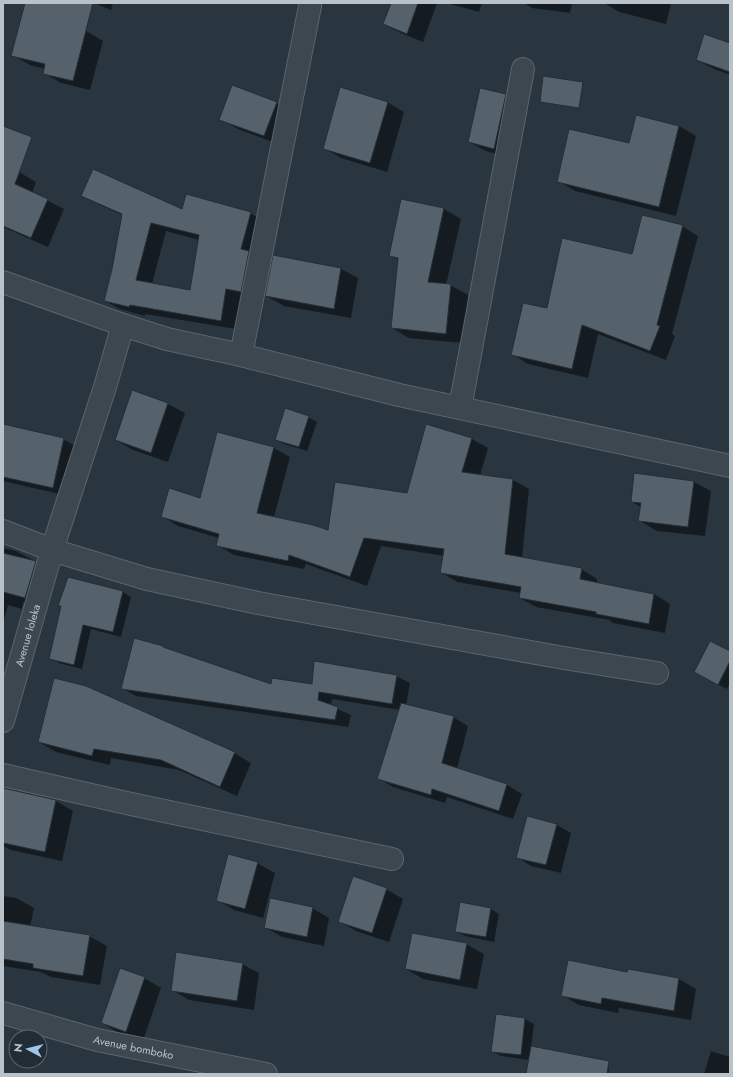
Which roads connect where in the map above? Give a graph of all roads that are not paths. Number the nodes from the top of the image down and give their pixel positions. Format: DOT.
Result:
graph roads {
  1 [pos="310,6"];
  2 [pos="523,70"];
  3 [pos="3,282"];
  4 [pos="123,324"];
  5 [pos="241,355"];
  6 [pos="460,408"];
  7 [pos="730,466"];
  8 [pos="3,531"];
  9 [pos="52,550"];
  10 [pos="657,673"];
  11 [pos="3,722"];
  12 [pos="3,776"];
  13 [pos="392,859"];
  14 [pos="3,1012"];
  15 [pos="266,1074"];
  1 -- 5 [label="street"];
  2 -- 6 [label="street"];
  3 -- 4 [label="street"];
  4 -- 5 [label="street"];
  4 -- 9 [label="street, Avenue loleka"];
  5 -- 6 [label="street"];
  6 -- 7 [label="street"];
  8 -- 9 [label="street"];
  9 -- 10 [label="street"];
  9 -- 11 [label="street, Avenue loleka"];
  12 -- 13 [label="street"];
  14 -- 15 [label="street, Avenue bomboko"];
}
